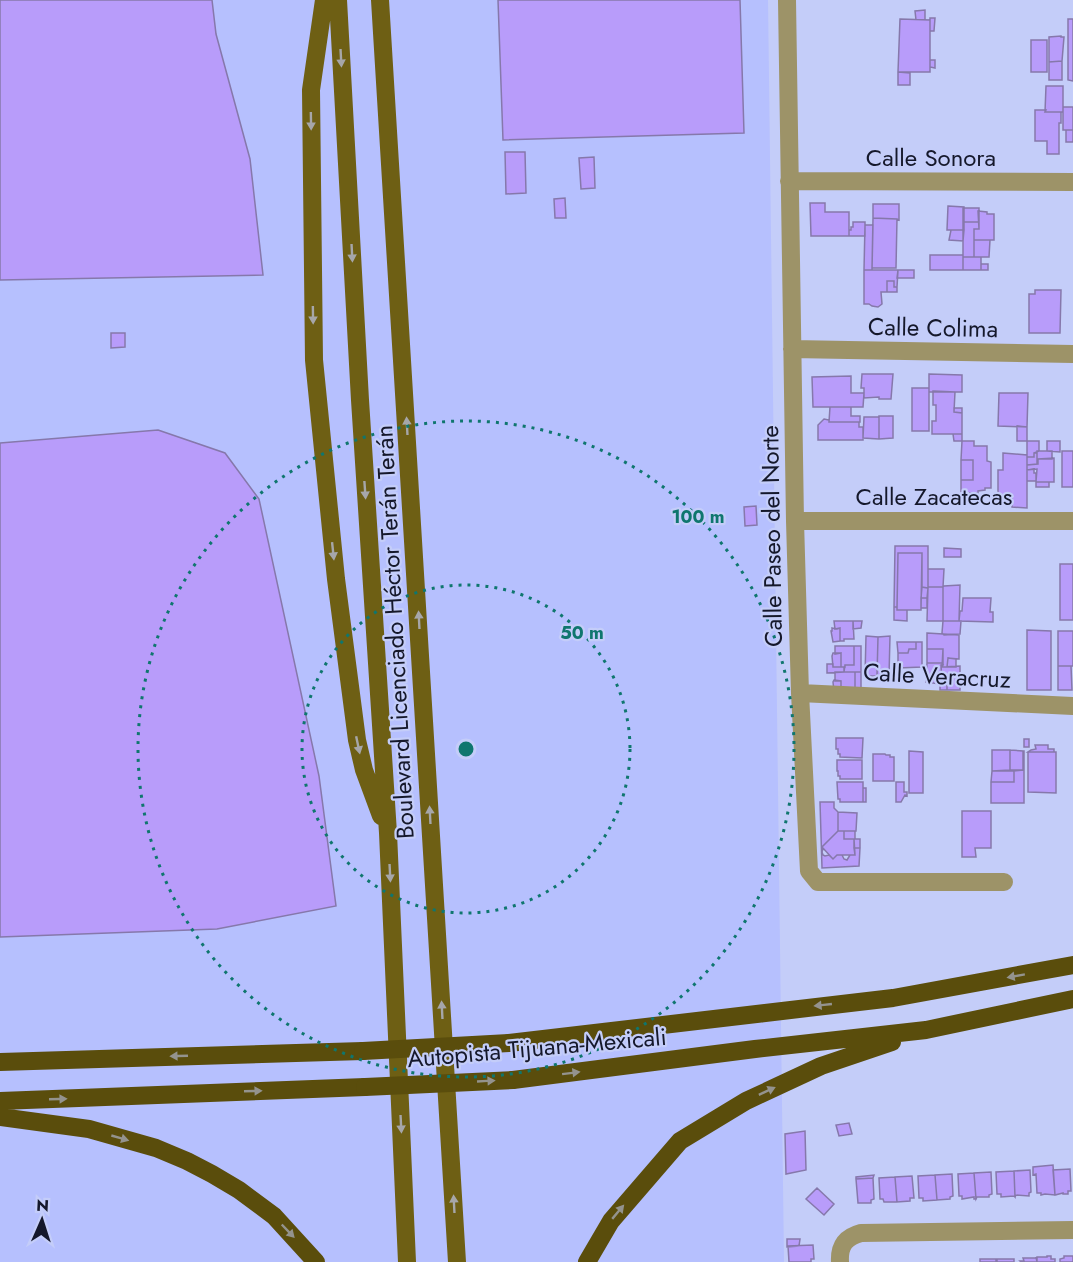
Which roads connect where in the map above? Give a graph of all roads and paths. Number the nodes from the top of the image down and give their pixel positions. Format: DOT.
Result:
graph roads {
  1 [pos="324,0"];
  2 [pos="338,0"];
  3 [pos="380,0"];
  4 [pos="787,0"];
  5 [pos="789,181"];
  6 [pos="1073,182"];
  7 [pos="792,349"];
  8 [pos="1073,354"];
  9 [pos="795,521"];
  10 [pos="1073,521"];
  11 [pos="800,693"];
  12 [pos="1073,706"];
  13 [pos="388,833"];
  14 [pos="1004,882"];
  15 [pos="1073,965"];
  16 [pos="1073,999"];
  17 [pos="926,1030"];
  18 [pos="0,1062"];
  19 [pos="0,1101"];
  20 [pos="0,1118"];
  21 [pos="1073,1230"];
  22 [pos="316,1262"];
  23 [pos="407,1262"];
  24 [pos="457,1262"];
  25 [pos="587,1262"];
  26 [pos="840,1262"];
  1 -- 13 [label="main road, one-way"];
  2 -- 13 [label="main road, Boulevard Licenciado Héctor Terán Terán, one-way"];
  24 -- 3 [label="main road, Boulevard Licenciado Héctor Terán Terán, one-way"];
  4 -- 5 [label="street, Calle Paseo del Norte"];
  5 -- 6 [label="street, Calle Sonora"];
  5 -- 7 [label="street, Calle Paseo del Norte"];
  7 -- 8 [label="street, Calle Colima"];
  7 -- 9 [label="street, Calle Paseo del Norte"];
  9 -- 10 [label="street, Calle Zacatecas"];
  9 -- 11 [label="street, Calle Paseo del Norte"];
  11 -- 12 [label="street, Calle Veracruz"];
  11 -- 14 [label="street, Calle Paseo del Norte"];
  13 -- 23 [label="main road, Boulevard Licenciado Héctor Terán Terán, one-way"];
  15 -- 18 [label="highway, Autopista Tijuana-Mexicali, one-way, bridge"];
  16 -- 17 [label="highway, Autopista Tijuana-Mexicali"];
  19 -- 17 [label="highway, Autopista Tijuana-Mexicali, one-way, bridge"];
  25 -- 17 [label="highway, one-way"];
  20 -- 22 [label="highway, one-way"];
  21 -- 26 [label="street"];
}
